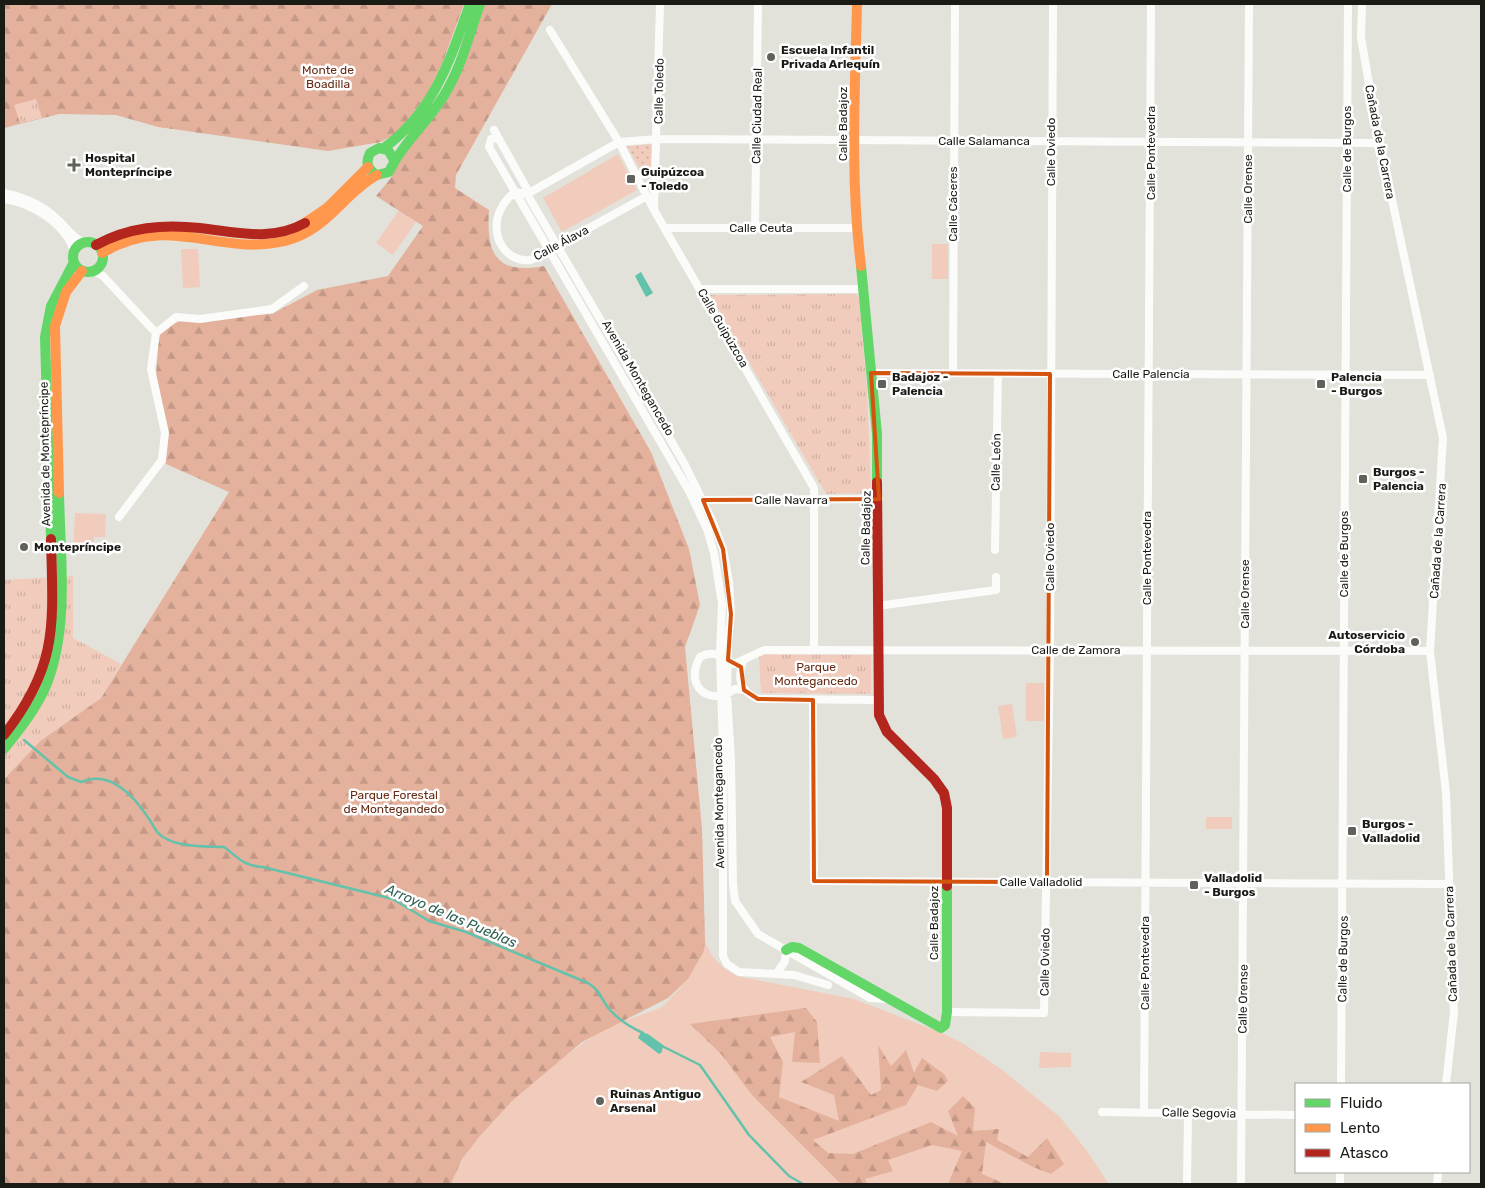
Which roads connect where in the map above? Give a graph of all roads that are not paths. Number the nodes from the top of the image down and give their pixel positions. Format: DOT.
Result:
graph roads {
  1 [pos="470,4"];
  2 [pos="480,4"];
  3 [pos="660,4"];
  4 [pos="758,4"];
  5 [pos="857,4"];
  6 [pos="955,4"];
  7 [pos="1053,4"];
  8 [pos="1151,4"];
  9 [pos="1249,4"];
  10 [pos="1348,4"];
  11 [pos="1362,4"];
  12 [pos="1362,13"];
  13 [pos="1348,24"];
  14 [pos="550,30"];
  15 [pos="494,130"];
  16 [pos="498,138"];
  17 [pos="658,139"];
  18 [pos="756,140"];
  19 [pos="854,141"];
  20 [pos="619,142"];
  21 [pos="953,142"];
  22 [pos="1051,142"];
  23 [pos="1152,142"];
  24 [pos="1248,142"];
  25 [pos="1347,143"];
  26 [pos="1379,143"];
  27 [pos="384,148"];
  28 [pos="394,160"];
  29 [pos="368,167"];
  30 [pos="377,174"];
  31 [pos="656,178"];
  32 [pos="639,182"];
  33 [pos="515,192"];
  34 [pos="4,193"];
  35 [pos="528,194"];
  36 [pos="647,196"];
  37 [pos="4,200"];
  38 [pos="654,210"];
  39 [pos="665,228"];
  40 [pos="755,228"];
  41 [pos="856,228"];
  42 [pos="84,242"];
  43 [pos="558,246"];
  44 [pos="99,249"];
  45 [pos="550,251"];
  46 [pos="74,257"];
  47 [pos="95,271"];
  48 [pos="304,286"];
  49 [pos="700,289"];
  50 [pos="864,289"];
  51 [pos="156,334"];
  52 [pos="871,374"];
  53 [pos="953,374"];
  54 [pos="998,374"];
  55 [pos="1050,374"];
  56 [pos="1148,374"];
  57 [pos="1247,375"];
  58 [pos="1430,375"];
  59 [pos="1345,376"];
  60 [pos="878,499"];
  61 [pos="702,500"];
  62 [pos="814,500"];
  63 [pos="120,517"];
  64 [pos="995,550"];
  65 [pos="996,577"];
  66 [pos="877,606"];
  67 [pos="814,650"];
  68 [pos="878,650"];
  69 [pos="1050,650"];
  70 [pos="1146,650"];
  71 [pos="1245,650"];
  72 [pos="1344,651"];
  73 [pos="1430,652"];
  74 [pos="720,654"];
  75 [pos="728,660"];
  76 [pos="743,661"];
  77 [pos="744,690"];
  78 [pos="724,695"];
  79 [pos="813,700"];
  80 [pos="877,700"];
  81 [pos="4,735"];
  82 [pos="4,749"];
  83 [pos="947,881"];
  84 [pos="1145,881"];
  85 [pos="1047,882"];
  86 [pos="1244,882"];
  87 [pos="1344,883"];
  88 [pos="1449,884"];
  89 [pos="722,908"];
  90 [pos="740,910"];
  91 [pos="786,950"];
  92 [pos="777,972"];
  93 [pos="828,985"];
  94 [pos="946,1012"];
  95 [pos="943,1027"];
  96 [pos="1341,1083"];
  97 [pos="1446,1083"];
  98 [pos="1102,1112"];
  99 [pos="1144,1113"];
  100 [pos="1188,1113"];
  101 [pos="1242,1114"];
  102 [pos="1295,1114"];
  103 [pos="1187,1184"];
  104 [pos="1241,1184"];
  1 -- 27 [label="street"];
  2 -- 28 [label="street"];
  3 -- 17 [label="street, Calle Toledo"];
  4 -- 18 [label="street, Calle Ciudad Real"];
  5 -- 19 [label="street, Calle Badajoz"];
  6 -- 21 [label="street, Calle Cáceres"];
  7 -- 22 [label="street, Calle Oviedo"];
  8 -- 23 [label="street, Calle Pontevedra"];
  9 -- 24 [label="street, Calle Orense"];
  10 -- 13 [label="street, Calle de Burgos"];
  11 -- 12 [label="street, Cañada de la Carrera"];
  12 -- 13 [label="street"];
  12 -- 26 [label="street, Cañada de la Carrera"];
  13 -- 25 [label="street, Calle de Burgos"];
  14 -- 20 [label="street, Calle Guipúzcoa"];
  15 -- 16 [label="street, Avenida Montegancedo"];
  16 -- 33 [label="street, Avenida Montegancedo"];
  16 -- 35 [label="street, Avenida Montegancedo"];
  17 -- 18 [label="street, Calle Salamanca"];
  17 -- 20 [label="street, Calle Salamanca"];
  17 -- 31 [label="street, Calle Toledo"];
  18 -- 19 [label="street, Calle Salamanca"];
  18 -- 40 [label="street, Calle Ciudad Real"];
  19 -- 21 [label="street, Calle Salamanca"];
  19 -- 41 [label="street, Calle Badajoz"];
  20 -- 32 [label="street, Calle Guipúzcoa"];
  20 -- 35 [label="street"];
  21 -- 22 [label="street, Calle Salamanca"];
  21 -- 53 [label="street, Calle Cáceres"];
  22 -- 23 [label="street, Calle Salamanca"];
  22 -- 55 [label="street, Calle Oviedo"];
  23 -- 24 [label="street, Calle Salamanca"];
  23 -- 56 [label="street, Calle Pontevedra"];
  24 -- 25 [label="street, Calle Salamanca"];
  24 -- 57 [label="street, Calle Orense"];
  25 -- 26 [label="street, Calle Salamanca"];
  25 -- 59 [label="street, Calle de Burgos"];
  26 -- 58 [label="street, Cañada de la Carrera"];
  27 -- 28 [label="street"];
  27 -- 29 [label="street"];
  28 -- 30 [label="street"];
  29 -- 30 [label="street"];
  29 -- 44 [label="street"];
  30 -- 44 [label="street"];
  31 -- 32 [label="street"];
  31 -- 38 [label="street, Calle Toledo"];
  32 -- 36 [label="street, Calle Guipúzcoa"];
  33 -- 35 [label="street"];
  33 -- 45 [label="street, Avenida Montegancedo"];
  33 -- 45 [label="street, Calle Álava"];
  34 -- 42 [label="street"];
  35 -- 43 [label="street, Avenida Montegancedo"];
  36 -- 38 [label="street, Calle Guipúzcoa"];
  36 -- 43 [label="street, Calle Álava"];
  37 -- 46 [label="street"];
  38 -- 39 [label="street, Calle Guipúzcoa"];
  39 -- 40 [label="street, Calle Ceuta"];
  39 -- 49 [label="street, Calle Guipúzcoa"];
  40 -- 41 [label="street, Calle Ceuta"];
  41 -- 50 [label="street, Calle Badajoz"];
  42 -- 44 [label="street"];
  42 -- 46 [label="street, Avenida de Montepríncipe"];
  43 -- 45 [label="street, Calle Álava"];
  43 -- 61 [label="street, Avenida Montegancedo"];
  44 -- 47 [label="street, Avenida de Montepríncipe"];
  45 -- 74 [label="street, Avenida Montegancedo"];
  46 -- 47 [label="street"];
  46 -- 81 [label="street, Avenida de Montepríncipe"];
  47 -- 51 [label="street"];
  47 -- 82 [label="street, Avenida de Montepríncipe"];
  48 -- 51 [label="street"];
  49 -- 50 [label="street"];
  49 -- 62 [label="street, Calle Guipúzcoa"];
  50 -- 52 [label="street, Calle Badajoz"];
  51 -- 63 [label="street"];
  52 -- 53 [label="street, Calle Palencia"];
  52 -- 60 [label="street, Calle Badajoz"];
  53 -- 54 [label="street, Calle Palencia"];
  54 -- 55 [label="street, Calle Palencia"];
  54 -- 64 [label="street, Calle León"];
  55 -- 56 [label="street, Calle Palencia"];
  55 -- 69 [label="street, Calle Oviedo"];
  56 -- 57 [label="street, Calle Palencia"];
  56 -- 70 [label="street, Calle Pontevedra"];
  57 -- 59 [label="street, Calle Palencia"];
  57 -- 71 [label="street, Calle Orense"];
  58 -- 59 [label="street, Calle Palencia"];
  58 -- 73 [label="street, Cañada de la Carrera"];
  59 -- 72 [label="street, Calle de Burgos"];
  60 -- 62 [label="street, Calle Navarra"];
  60 -- 66 [label="street, Calle Badajoz"];
  61 -- 62 [label="street, Calle Navarra"];
  61 -- 75 [label="street, Avenida Montegancedo"];
  62 -- 67 [label="street, Calle Guipúzcoa"];
  65 -- 66 [label="street"];
  66 -- 68 [label="street, Calle Badajoz"];
  67 -- 68 [label="street, Calle de Zamora"];
  67 -- 76 [label="street, Calle de Zamora"];
  68 -- 69 [label="street, Calle de Zamora"];
  68 -- 80 [label="street, Calle Badajoz"];
  69 -- 70 [label="street, Calle de Zamora"];
  69 -- 85 [label="street, Calle Oviedo"];
  70 -- 71 [label="street, Calle de Zamora"];
  70 -- 84 [label="street, Calle Pontevedra"];
  71 -- 72 [label="street, Calle de Zamora"];
  71 -- 86 [label="street, Calle Orense"];
  72 -- 73 [label="street, Calle de Zamora"];
  72 -- 87 [label="street, Calle de Burgos"];
  73 -- 88 [label="street, Cañada de la Carrera"];
  74 -- 75 [label="street"];
  74 -- 78 [label="street, Avenida Montegancedo"];
  74 -- 78 [label="street"];
  75 -- 76 [label="street"];
  75 -- 78 [label="street, Avenida Montegancedo"];
  76 -- 77 [label="street"];
  77 -- 78 [label="street"];
  77 -- 79 [label="street"];
  78 -- 89 [label="street, Avenida Montegancedo"];
  78 -- 90 [label="street, Avenida Montegancedo"];
  79 -- 80 [label="street"];
  79 -- 83 [label="street, Calle Valladolid"];
  80 -- 83 [label="street, Calle Badajoz"];
  83 -- 85 [label="street, Calle Valladolid"];
  83 -- 94 [label="street, Calle Badajoz"];
  84 -- 85 [label="street, Calle Valladolid"];
  84 -- 86 [label="street, Calle Valladolid"];
  84 -- 99 [label="street, Calle Pontevedra"];
  85 -- 94 [label="street, Calle Oviedo"];
  86 -- 87 [label="street, Calle Valladolid"];
  86 -- 101 [label="street, Calle Orense"];
  87 -- 88 [label="street, Calle Valladolid"];
  87 -- 96 [label="street, Calle de Burgos"];
  88 -- 97 [label="street, Cañada de la Carrera"];
  89 -- 90 [label="street"];
  89 -- 92 [label="street, Avenida Montegancedo"];
  90 -- 91 [label="street, Avenida Montegancedo"];
  91 -- 92 [label="street"];
  91 -- 95 [label="street, Avenida Montegancedo"];
  92 -- 93 [label="street, Avenida Montegancedo"];
  94 -- 95 [label="street, Calle Badajoz"];
  98 -- 99 [label="street, Calle Segovia"];
  99 -- 100 [label="street, Calle Segovia"];
  100 -- 101 [label="street, Calle Segovia"];
  100 -- 103 [label="street"];
  101 -- 102 [label="street, Calle Segovia"];
  101 -- 104 [label="street, Calle Orense"];
}
